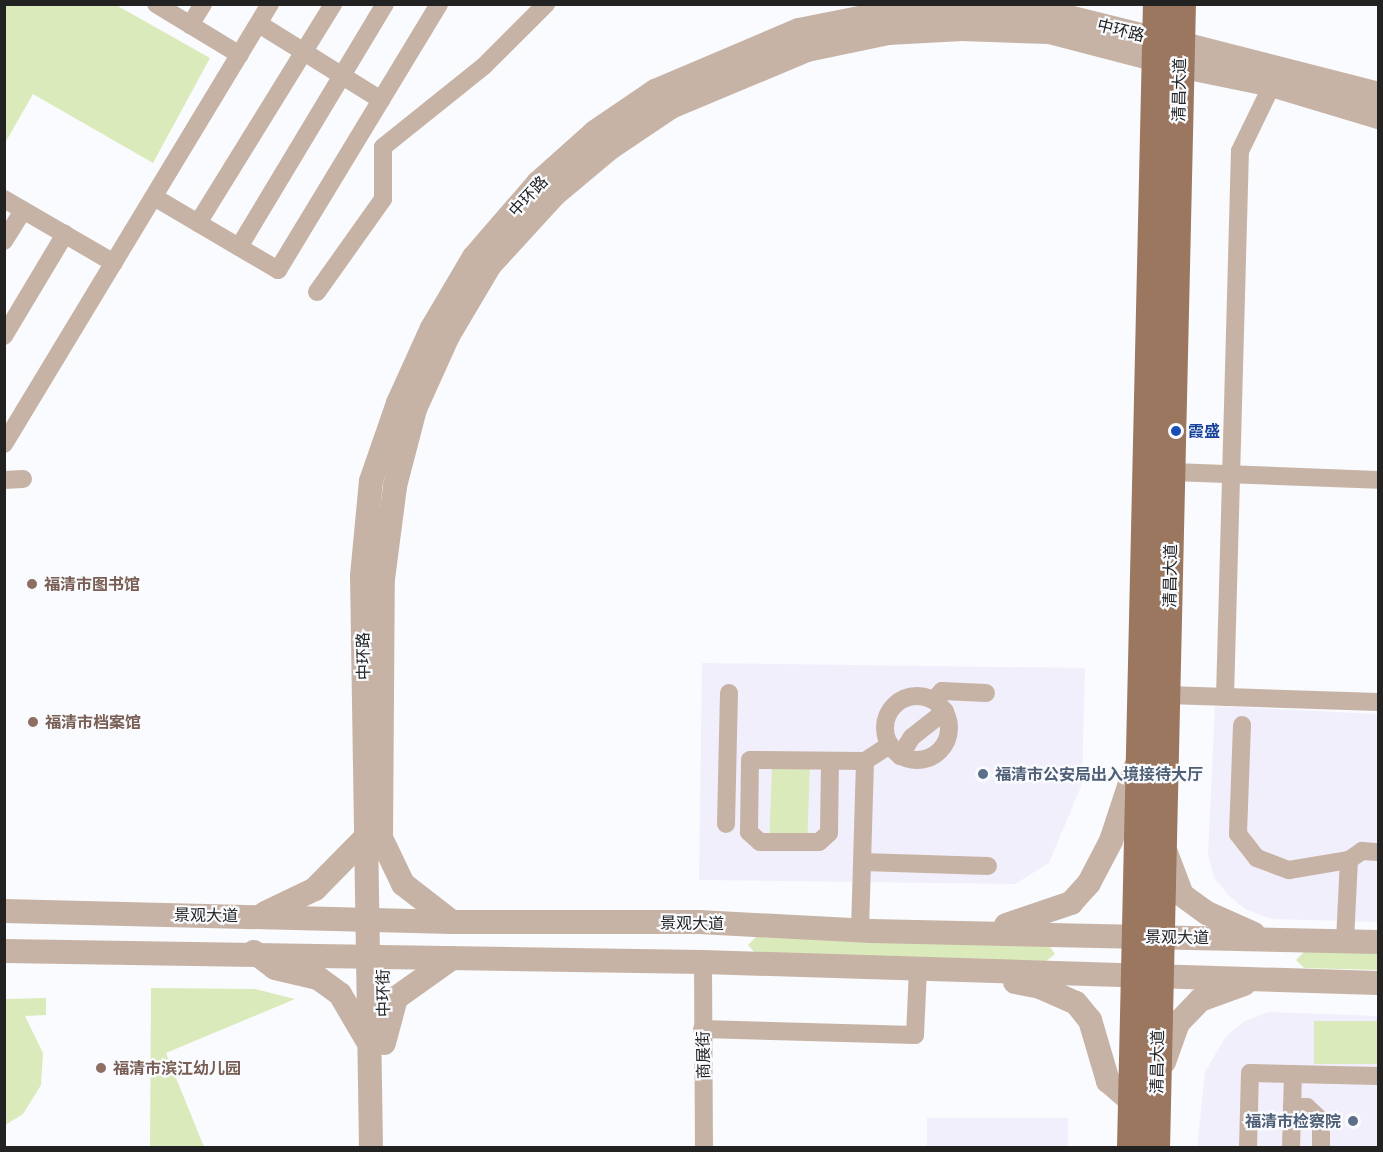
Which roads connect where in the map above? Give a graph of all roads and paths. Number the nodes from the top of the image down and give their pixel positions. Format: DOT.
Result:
graph roads {
  1 [pos="156,4"];
  2 [pos="203,4"];
  3 [pos="270,4"];
  4 [pos="333,4"];
  5 [pos="385,4"];
  6 [pos="440,4"];
  7 [pos="546,4"];
  8 [pos="1158,4"];
  9 [pos="1180,4"];
  10 [pos="259,24"];
  11 [pos="190,25"];
  12 [pos="303,52"];
  13 [pos="1168,52"];
  14 [pos="240,55"];
  15 [pos="342,76"];
  16 [pos="1272,86"];
  17 [pos="1378,94"];
  18 [pos="381,100"];
  19 [pos="1378,117"];
  20 [pos="154,197"];
  21 [pos="4,200"];
  22 [pos="23,210"];
  23 [pos="198,223"];
  24 [pos="65,234"];
  25 [pos="4,241"];
  26 [pos="238,247"];
  27 [pos="114,263"];
  28 [pos="317,291"];
  29 [pos="4,336"];
  30 [pos="4,444"];
  31 [pos="1173,472"];
  32 [pos="1231,474"];
  33 [pos="23,479"];
  34 [pos="4,480"];
  35 [pos="1378,480"];
  36 [pos="729,693"];
  37 [pos="986,693"];
  38 [pos="1168,695"];
  39 [pos="1226,697"];
  40 [pos="1378,702"];
  41 [pos="940,706"];
  42 [pos="1242,725"];
  43 [pos="1141,749"];
  44 [pos="895,751"];
  45 [pos="727,759"];
  46 [pos="750,760"];
  47 [pos="830,761"];
  48 [pos="865,761"];
  49 [pos="1162,814"];
  50 [pos="726,824"];
  51 [pos="373,838"];
  52 [pos="1378,852"];
  53 [pos="1349,860"];
  54 [pos="863,862"];
  55 [pos="988,866"];
  56 [pos="4,911"];
  57 [pos="257,916"];
  58 [pos="284,916"];
  59 [pos="374,919"];
  60 [pos="452,922"];
  61 [pos="512,922"];
  62 [pos="860,930"];
  63 [pos="970,933"];
  64 [pos="1149,936"];
  65 [pos="1267,939"];
  66 [pos="1345,941"];
  67 [pos="1378,942"];
  68 [pos="4,951"];
  69 [pos="254,952"];
  70 [pos="285,953"];
  71 [pos="375,956"];
  72 [pos="452,958"];
  73 [pos="511,959"];
  74 [pos="703,962"];
  75 [pos="918,969"];
  76 [pos="971,971"];
  77 [pos="1148,976"];
  78 [pos="1265,979"];
  79 [pos="1378,983"];
  80 [pos="702,1029"];
  81 [pos="376,1044"];
  82 [pos="1293,1074"];
  83 [pos="1378,1076"];
  84 [pos="1145,1104"];
  85 [pos="1292,1107"];
  86 [pos="371,1148"];
  87 [pos="386,1148"];
  88 [pos="704,1148"];
  89 [pos="1132,1148"];
  90 [pos="1155,1148"];
  91 [pos="1248,1148"];
  92 [pos="1291,1148"];
  93 [pos="1321,1148"];
  1 -- 11 [label="street"];
  2 -- 11 [label="street"];
  3 -- 10 [label="street"];
  4 -- 12 [label="street"];
  5 -- 15 [label="street"];
  6 -- 18 [label="street"];
  7 -- 28 [label="street"];
  8 -- 13 [label="main road, 清昌大道"];
  9 -- 13 [label="main road, 清昌大道"];
  10 -- 12 [label="street"];
  10 -- 14 [label="street"];
  11 -- 14 [label="street"];
  12 -- 15 [label="street"];
  12 -- 23 [label="street"];
  13 -- 16 [label="street, 中环路"];
  13 -- 17 [label="street, 中环路"];
  13 -- 31 [label="main road, 清昌大道"];
  13 -- 43 [label="main road, 清昌大道"];
  13 -- 51 [label="street, 中环路"];
  14 -- 20 [label="street"];
  15 -- 18 [label="street"];
  15 -- 26 [label="street"];
  16 -- 19 [label="street, 中环路"];
  16 -- 32 [label="street"];
  18 -- 26 [label="street"];
  20 -- 23 [label="street"];
  20 -- 27 [label="street"];
  21 -- 22 [label="street"];
  22 -- 24 [label="street"];
  22 -- 25 [label="street"];
  23 -- 26 [label="street"];
  24 -- 27 [label="street"];
  24 -- 29 [label="street"];
  27 -- 30 [label="street"];
  31 -- 32 [label="street"];
  31 -- 38 [label="main road, 清昌大道"];
  32 -- 35 [label="street"];
  32 -- 39 [label="street"];
  33 -- 34 [label="street"];
  36 -- 45 [label="street"];
  37 -- 41 [label="street"];
  38 -- 39 [label="street"];
  38 -- 49 [label="main road, 清昌大道"];
  39 -- 40 [label="street"];
  41 -- 44 [label="street"];
  41 -- 44 [label="street"];
  41 -- 44 [label="street"];
  42 -- 53 [label="street"];
  43 -- 63 [label="street"];
  43 -- 64 [label="main road, 清昌大道"];
  44 -- 48 [label="street"];
  45 -- 46 [label="street"];
  45 -- 50 [label="street"];
  46 -- 47 [label="street"];
  46 -- 47 [label="street"];
  47 -- 48 [label="street"];
  48 -- 54 [label="street"];
  49 -- 64 [label="main road, 清昌大道"];
  49 -- 65 [label="street"];
  51 -- 57 [label="street"];
  51 -- 59 [label="street, 中环街"];
  51 -- 60 [label="street"];
  52 -- 53 [label="street"];
  53 -- 66 [label="street"];
  54 -- 55 [label="street"];
  54 -- 62 [label="street"];
  56 -- 57 [label="street, 景观大道"];
  57 -- 58 [label="street, 景观大道"];
  58 -- 59 [label="street, 景观大道"];
  58 -- 70 [label="street"];
  59 -- 60 [label="street, 景观大道"];
  59 -- 71 [label="street, 中环街"];
  60 -- 61 [label="street, 景观大道"];
  61 -- 62 [label="street, 景观大道"];
  61 -- 73 [label="street"];
  62 -- 63 [label="street, 景观大道"];
  63 -- 64 [label="street, 景观大道"];
  64 -- 65 [label="street, 景观大道"];
  64 -- 77 [label="main road, 清昌大道"];
  65 -- 66 [label="street, 景观大道"];
  66 -- 67 [label="street, 景观大道"];
  68 -- 69 [label="street"];
  69 -- 70 [label="street"];
  69 -- 81 [label="street"];
  70 -- 71 [label="street"];
  71 -- 72 [label="street"];
  71 -- 81 [label="street, 中环街"];
  72 -- 73 [label="street"];
  72 -- 81 [label="street"];
  73 -- 74 [label="street"];
  74 -- 75 [label="street"];
  74 -- 80 [label="street, 商展街"];
  75 -- 76 [label="street"];
  75 -- 80 [label="street"];
  76 -- 77 [label="street"];
  76 -- 84 [label="street"];
  77 -- 78 [label="street"];
  77 -- 84 [label="main road, 清昌大道"];
  78 -- 79 [label="street"];
  78 -- 84 [label="street"];
  80 -- 88 [label="street, 商展街"];
  81 -- 86 [label="street, 中环街"];
  81 -- 87 [label="street, 中环街"];
  82 -- 83 [label="street"];
  82 -- 85 [label="street"];
  82 -- 91 [label="street"];
  84 -- 89 [label="main road, 清昌大道"];
  84 -- 90 [label="main road, 清昌大道"];
  85 -- 92 [label="street"];
  85 -- 93 [label="street"];
}
